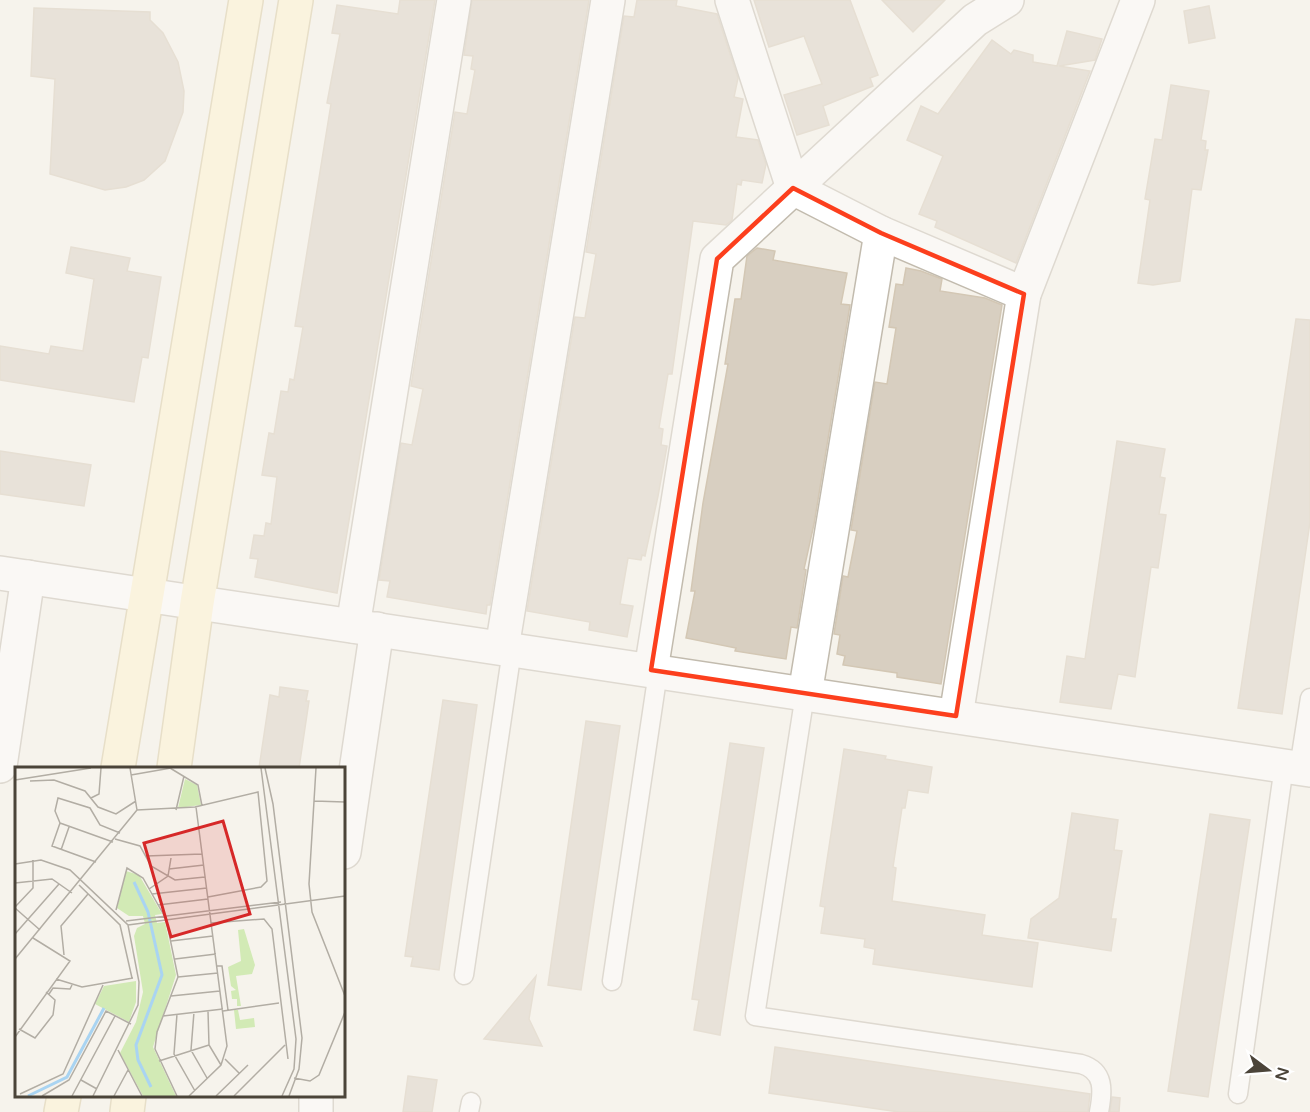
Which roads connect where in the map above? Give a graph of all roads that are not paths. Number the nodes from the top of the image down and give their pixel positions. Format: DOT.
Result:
graph roads {
  1 [pos="246,0"];
  2 [pos="296,0"];
  3 [pos="453,0"];
  4 [pos="608,0"];
  5 [pos="732,0"];
  6 [pos="1007,0"];
  7 [pos="1138,0"];
  8 [pos="793,188"];
  9 [pos="881,233"];
  10 [pos="1024,294"];
  11 [pos="14,575"];
  12 [pos="146,596"];
  13 [pos="197,603"];
  14 [pos="365,628"];
  15 [pos="507,649"];
  16 [pos="654,671"];
  17 [pos="805,694"];
  18 [pos="1310,698"];
  19 [pos="956,716"];
  20 [pos="0,766"];
  21 [pos="118,767"];
  22 [pos="174,767"];
  23 [pos="1298,768"];
  24 [pos="345,841"];
  25 [pos="464,975"];
  26 [pos="612,981"];
  27 [pos="1238,1094"];
  28 [pos="64,1097"];
  29 [pos="129,1097"];
  30 [pos="62,1112"];
  31 [pos="127,1112"];
  32 [pos="1099,1112"];
  1 -- 12 [label="street"];
  2 -- 13 [label="street"];
  3 -- 14 [label="street"];
  4 -- 15 [label="street"];
  5 -- 8 [label="street"];
  6 -- 8 [label="street"];
  7 -- 10 [label="street"];
  8 -- 9 [label="street"];
  8 -- 16 [label="street"];
  9 -- 10 [label="street"];
  9 -- 17 [label="street"];
  10 -- 19 [label="street"];
  11 -- 12 [label="street"];
  11 -- 20 [label="street"];
  12 -- 13 [label="street"];
  12 -- 21 [label="street"];
  13 -- 14 [label="street"];
  13 -- 22 [label="street"];
  14 -- 15 [label="street"];
  14 -- 24 [label="street"];
  15 -- 16 [label="street"];
  15 -- 25 [label="lane"];
  16 -- 17 [label="street"];
  16 -- 26 [label="lane"];
  17 -- 19 [label="street"];
  17 -- 32 [label="lane"];
  18 -- 23 [label="lane"];
  19 -- 23 [label="street"];
  23 -- 27 [label="lane"];
  28 -- 30 [label="street"];
  29 -- 31 [label="street"];
}
